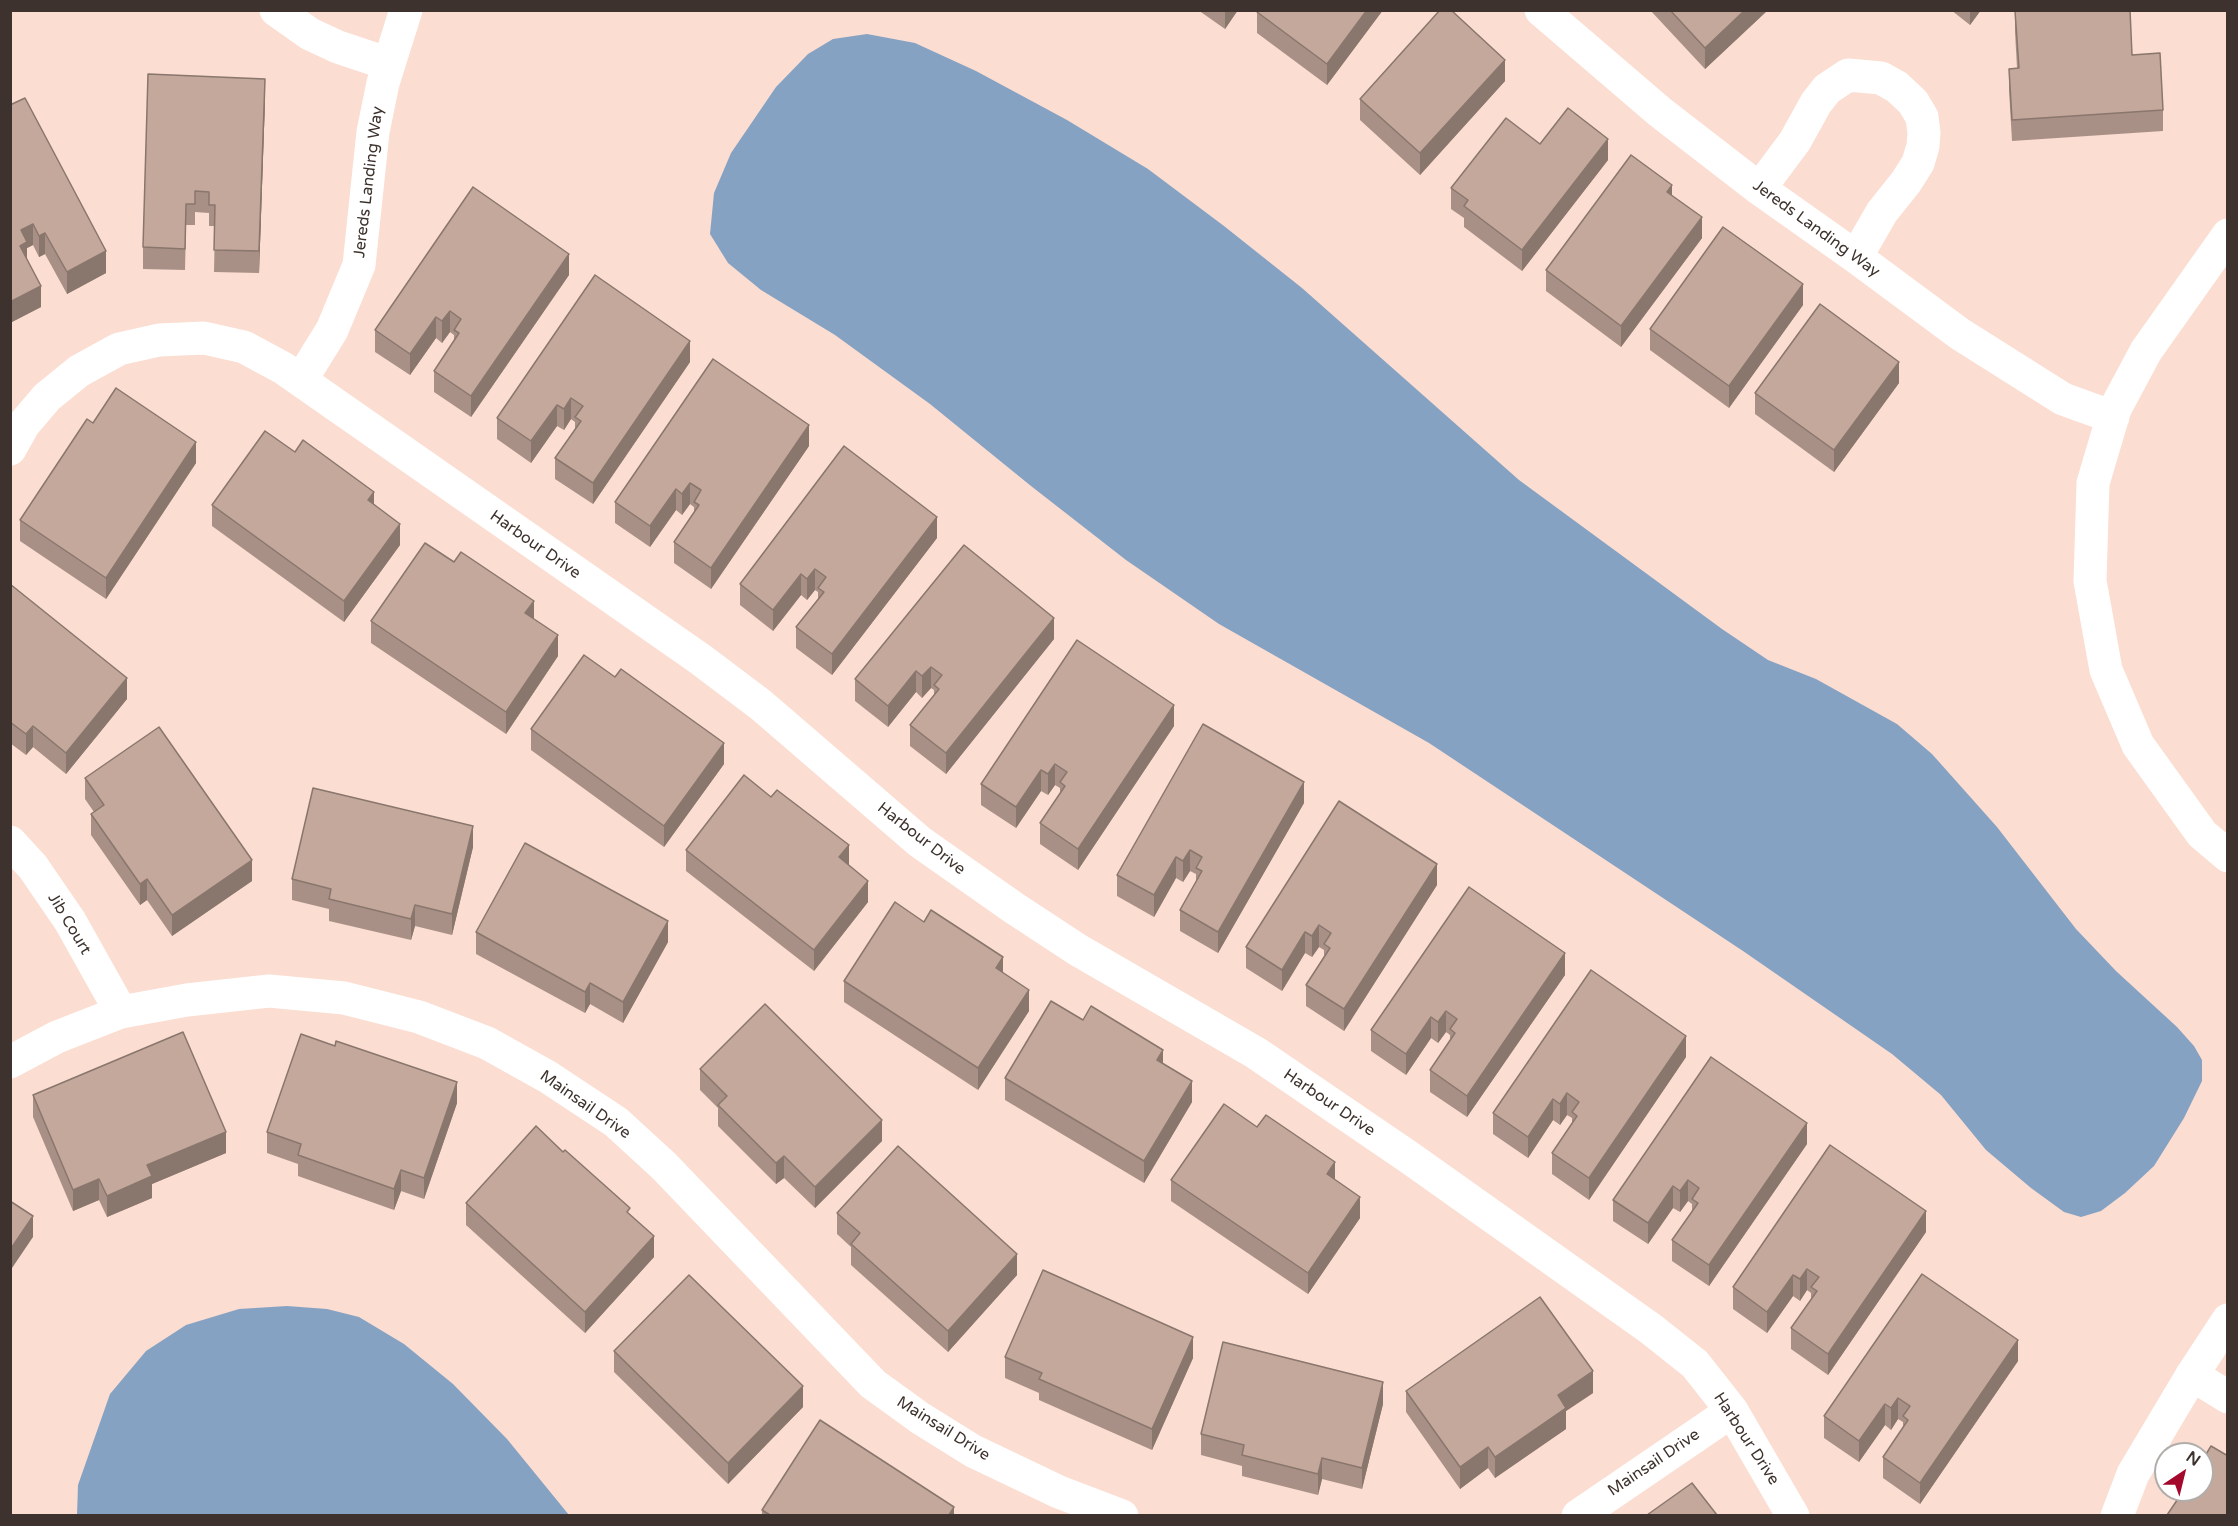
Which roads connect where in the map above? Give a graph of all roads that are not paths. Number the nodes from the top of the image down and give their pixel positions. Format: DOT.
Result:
graph roads {
  1 [pos="276,10"];
  2 [pos="406,10"];
  3 [pos="1540,10"];
  4 [pos="388,64"];
  5 [pos="1760,188"];
  6 [pos="2228,235"];
  7 [pos="1856,257"];
  8 [pos="302,380"];
  9 [pos="2113,417"];
  10 [pos="10,449"];
  11 [pos="10,842"];
  12 [pos="2228,856"];
  13 [pos="121,1012"];
  14 [pos="10,1062"];
  15 [pos="2228,1320"];
  16 [pos="2192,1375"];
  17 [pos="2228,1397"];
  18 [pos="1732,1411"];
  19 [pos="1122,1515"];
  20 [pos="1578,1515"];
  21 [pos="1793,1515"];
  22 [pos="2117,1515"];
  1 -- 4 [label="street"];
  2 -- 4 [label="street, Jereds Landing Way"];
  3 -- 5 [label="street, Jereds Landing Way"];
  4 -- 8 [label="street, Jereds Landing Way"];
  5 -- 7 [label="street, Jereds Landing Way"];
  5 -- 7 [label="street"];
  6 -- 9 [label="street"];
  7 -- 9 [label="street, Jereds Landing Way"];
  8 -- 10 [label="street, Harbour Drive"];
  8 -- 18 [label="street, Harbour Drive"];
  9 -- 12 [label="street"];
  11 -- 13 [label="street, Jib Court"];
  13 -- 14 [label="street, Mainsail Drive"];
  13 -- 19 [label="street, Mainsail Drive"];
  15 -- 16 [label="street"];
  16 -- 17 [label="street"];
  16 -- 22 [label="street"];
  18 -- 20 [label="street, Mainsail Drive"];
  18 -- 21 [label="street, Harbour Drive"];
}
